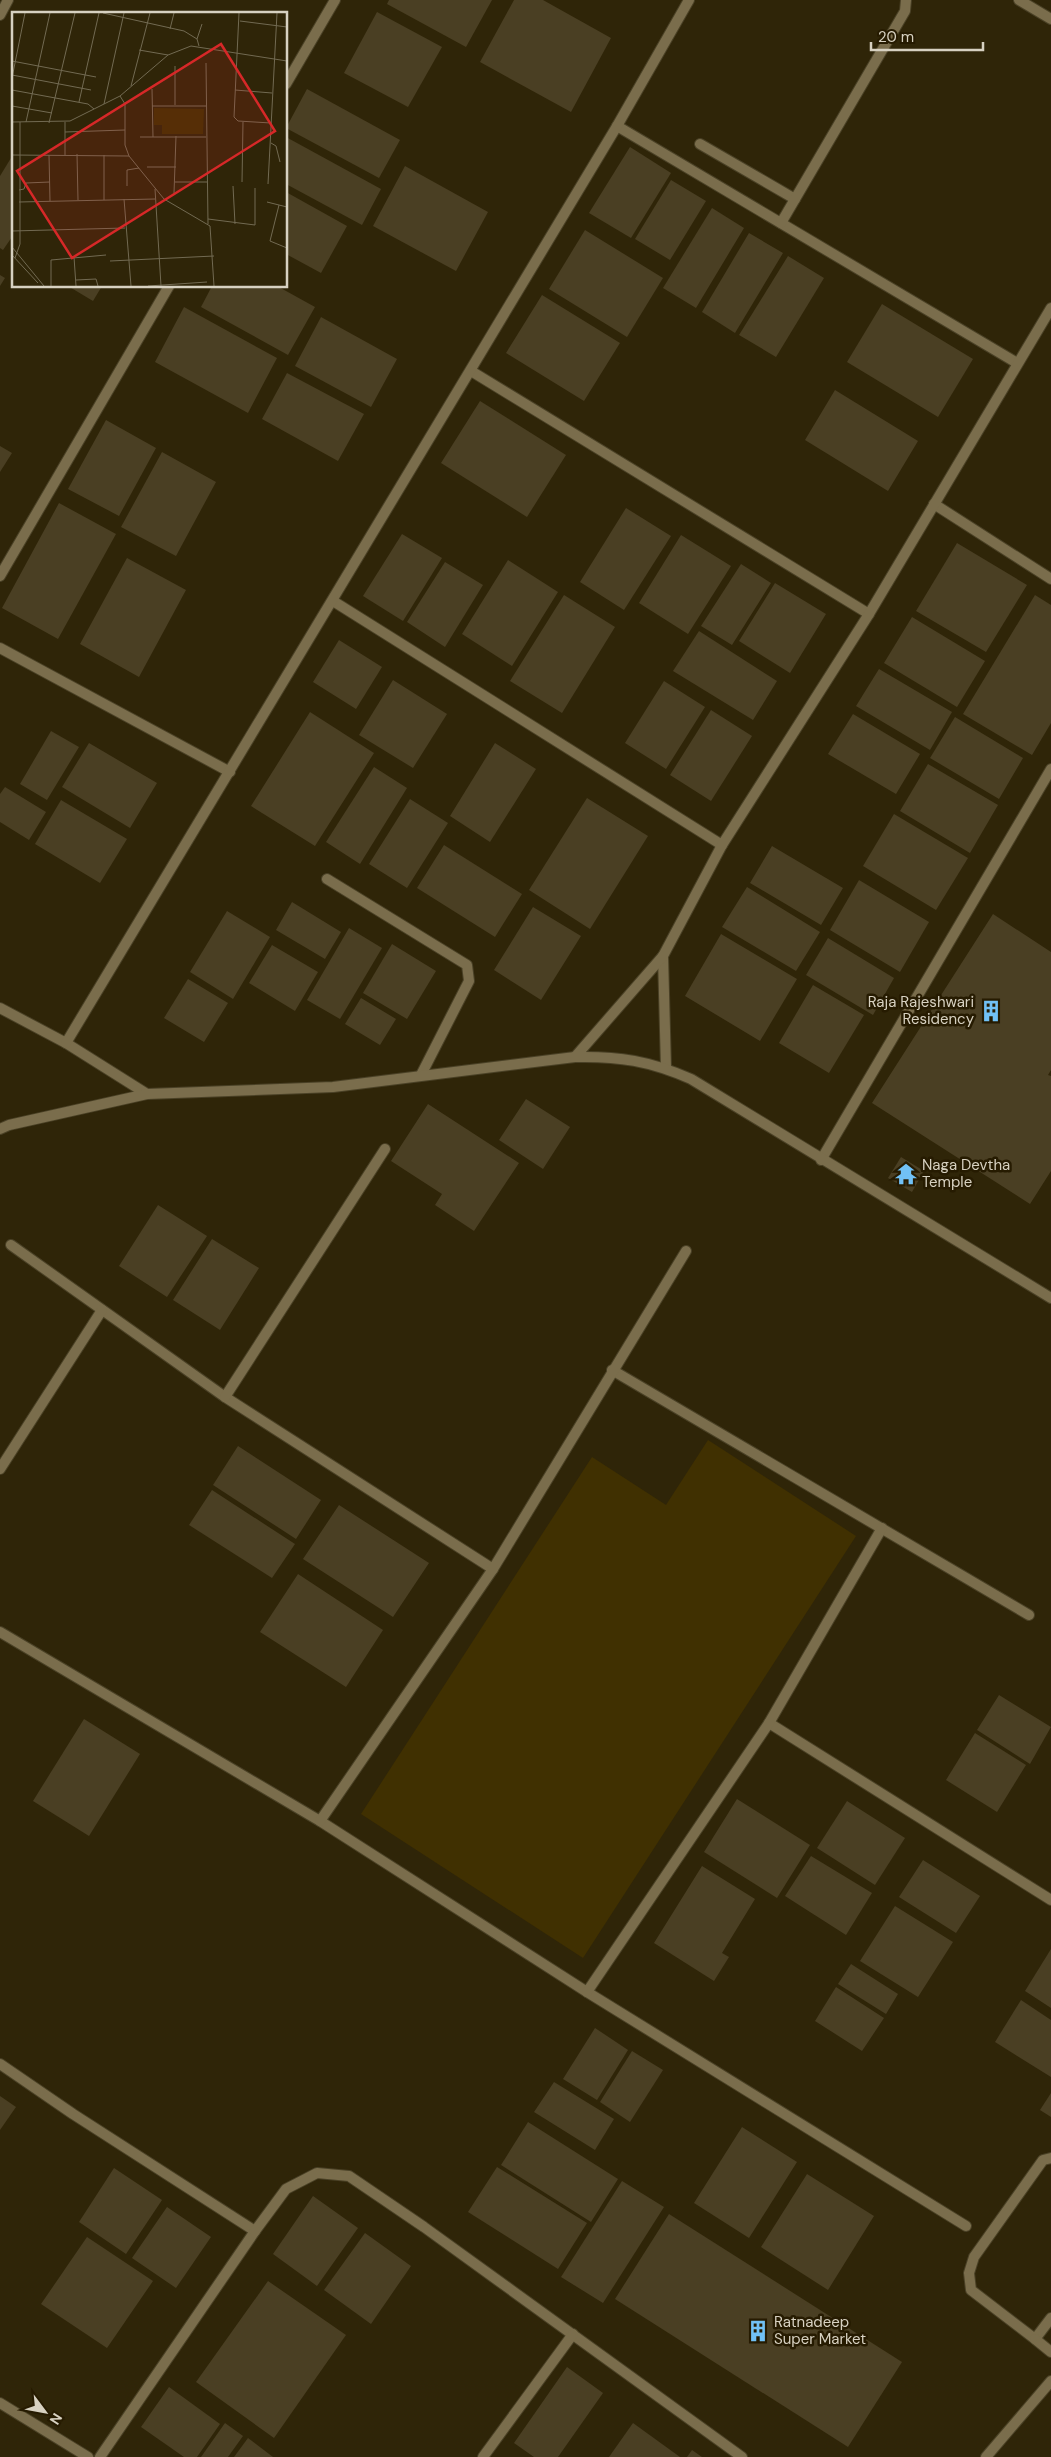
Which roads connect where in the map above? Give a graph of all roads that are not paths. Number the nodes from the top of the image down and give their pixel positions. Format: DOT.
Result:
graph roads {
  1 [pos="8,0"];
  2 [pos="335,0"];
  3 [pos="689,0"];
  4 [pos="906,0"];
  5 [pos="1019,0"];
  6 [pos="0,15"];
  7 [pos="1051,19"];
  8 [pos="288,81"];
  9 [pos="617,126"];
  10 [pos="700,144"];
  11 [pos="795,199"];
  12 [pos="781,223"];
  13 [pos="168,288"];
  14 [pos="1051,308"];
  15 [pos="1017,362"];
  16 [pos="471,371"];
  17 [pos="934,504"];
  18 [pos="0,576"];
  19 [pos="1051,579"];
  20 [pos="333,601"];
  21 [pos="869,614"];
  22 [pos="0,648"];
  23 [pos="1051,769"];
  24 [pos="230,772"];
  25 [pos="722,845"];
  26 [pos="327,879"];
  27 [pos="663,956"];
  28 [pos="0,1008"];
  29 [pos="66,1043"];
  30 [pos="575,1057"];
  31 [pos="666,1068"];
  32 [pos="421,1074"];
  33 [pos="147,1094"];
  34 [pos="0,1129"];
  35 [pos="385,1149"];
  36 [pos="821,1160"];
  37 [pos="11,1245"];
  38 [pos="686,1251"];
  39 [pos="1051,1298"];
  40 [pos="102,1310"];
  41 [pos="612,1370"];
  42 [pos="225,1397"];
  43 [pos="0,1469"];
  44 [pos="882,1528"];
  45 [pos="493,1569"];
  46 [pos="1029,1615"];
  47 [pos="0,1632"];
  48 [pos="769,1723"];
  49 [pos="320,1821"];
  50 [pos="1051,1900"];
  51 [pos="587,1992"];
  52 [pos="0,2064"];
  53 [pos="1051,2158"];
  54 [pos="966,2226"];
  55 [pos="255,2231"];
  56 [pos="1051,2318"];
  57 [pos="573,2334"];
  58 [pos="1035,2339"];
  59 [pos="1051,2352"];
  60 [pos="1051,2381"];
  61 [pos="0,2403"];
  62 [pos="88,2457"];
  63 [pos="100,2457"];
  64 [pos="483,2457"];
  65 [pos="742,2457"];
  66 [pos="986,2457"];
  1 -- 6 [label="street"];
  2 -- 8 [label="street"];
  3 -- 9 [label="street"];
  4 -- 11 [label="street"];
  5 -- 7 [label="street"];
  9 -- 12 [label="street"];
  9 -- 16 [label="street"];
  10 -- 11 [label="street"];
  11 -- 12 [label="street"];
  12 -- 15 [label="street"];
  13 -- 18 [label="street"];
  14 -- 15 [label="street"];
  15 -- 17 [label="street"];
  16 -- 20 [label="street"];
  16 -- 21 [label="street"];
  17 -- 19 [label="street"];
  17 -- 21 [label="street"];
  20 -- 24 [label="street"];
  20 -- 25 [label="street"];
  21 -- 25 [label="street"];
  22 -- 24 [label="street"];
  23 -- 36 [label="street"];
  24 -- 29 [label="street"];
  25 -- 27 [label="street"];
  26 -- 32 [label="street"];
  27 -- 30 [label="street"];
  27 -- 31 [label="street"];
  28 -- 29 [label="street"];
  29 -- 33 [label="street"];
  30 -- 31 [label="street"];
  30 -- 32 [label="street"];
  31 -- 36 [label="street"];
  32 -- 33 [label="street"];
  33 -- 34 [label="street"];
  35 -- 42 [label="street"];
  36 -- 39 [label="street"];
  37 -- 40 [label="street"];
  38 -- 41 [label="street"];
  40 -- 42 [label="street"];
  40 -- 43 [label="street"];
  41 -- 44 [label="street"];
  41 -- 45 [label="street"];
  42 -- 45 [label="street"];
  44 -- 46 [label="street"];
  44 -- 48 [label="street"];
  45 -- 49 [label="street"];
  47 -- 49 [label="street"];
  48 -- 50 [label="street"];
  48 -- 51 [label="street"];
  49 -- 51 [label="street"];
  51 -- 54 [label="street"];
  52 -- 55 [label="street"];
  53 -- 58 [label="street"];
  55 -- 57 [label="street"];
  55 -- 63 [label="street"];
  56 -- 58 [label="street"];
  57 -- 64 [label="street"];
  57 -- 65 [label="street"];
  58 -- 59 [label="street"];
  60 -- 66 [label="street"];
  61 -- 62 [label="street"];
}
